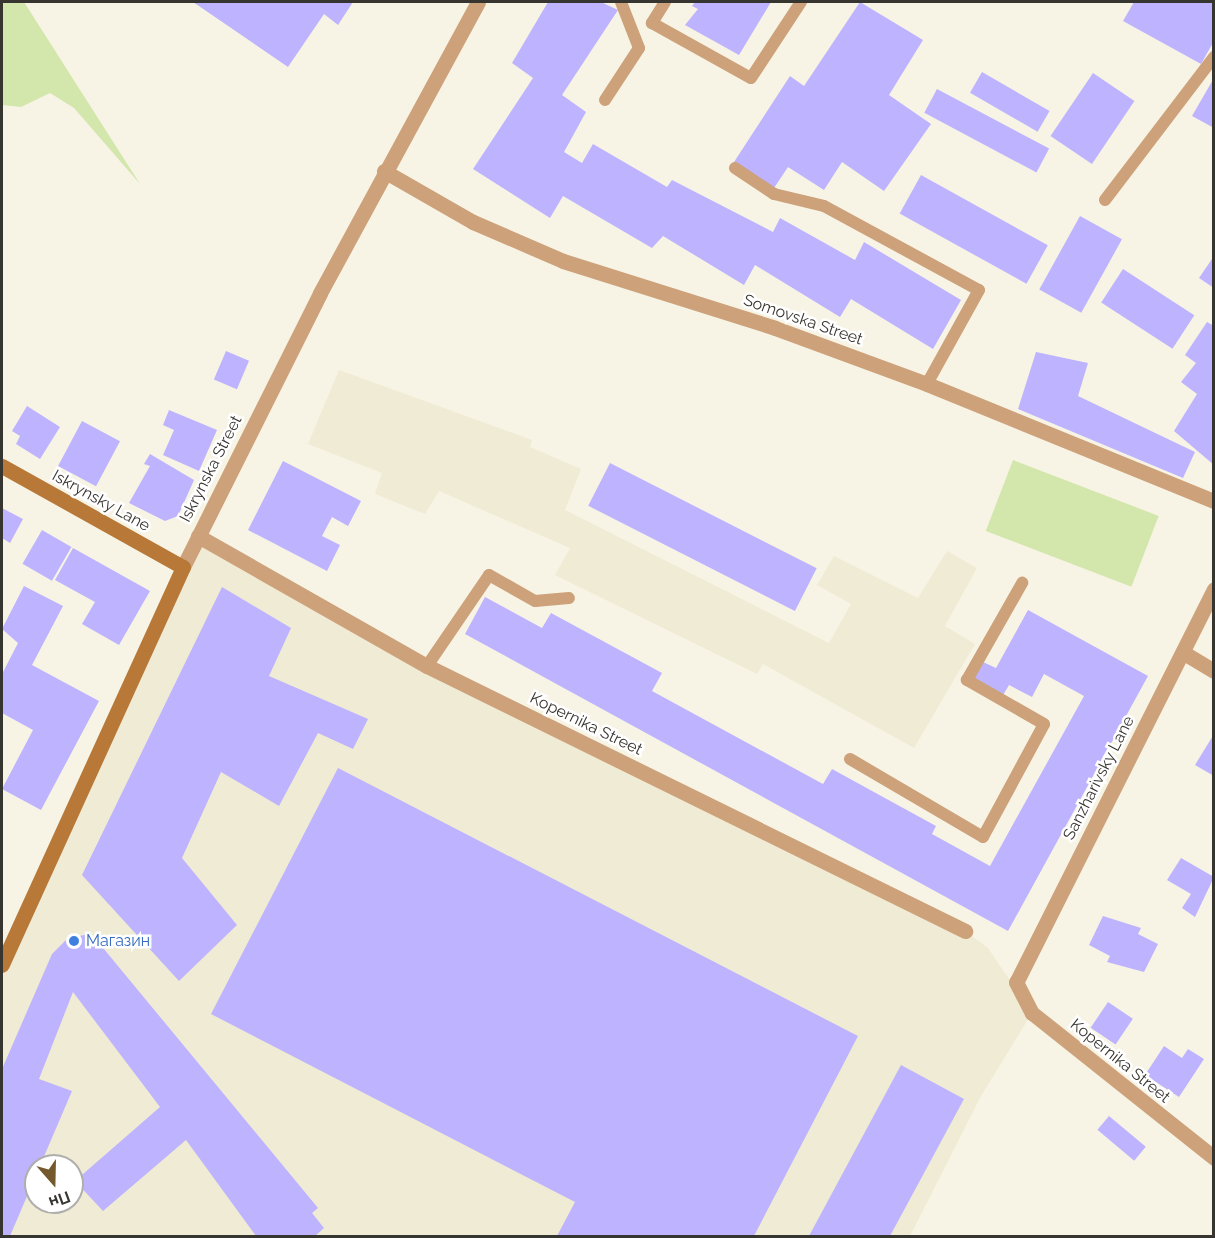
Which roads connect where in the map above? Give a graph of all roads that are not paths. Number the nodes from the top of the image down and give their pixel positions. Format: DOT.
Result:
graph roads {
  1 [pos="478,2"];
  2 [pos="621,2"];
  3 [pos="665,2"];
  4 [pos="801,2"];
  5 [pos="1214,57"];
  6 [pos="604,100"];
  7 [pos="735,168"];
  8 [pos="384,171"];
  9 [pos="1106,200"];
  10 [pos="927,384"];
  11 [pos="2,466"];
  12 [pos="1214,501"];
  13 [pos="198,536"];
  14 [pos="183,567"];
  15 [pos="1022,583"];
  16 [pos="1214,589"];
  17 [pos="569,598"];
  18 [pos="1184,653"];
  19 [pos="427,666"];
  20 [pos="1214,671"];
  21 [pos="850,759"];
  22 [pos="965,931"];
  23 [pos="2,965"];
  24 [pos="1016,982"];
  25 [pos="1214,1158"];
  1 -- 8 [label="street, Iskrynska Street"];
  2 -- 6 [label="lane"];
  3 -- 4 [label="lane"];
  5 -- 9 [label="lane"];
  7 -- 10 [label="lane"];
  8 -- 10 [label="street, Somovska Street"];
  8 -- 13 [label="street, Iskrynska Street"];
  10 -- 12 [label="street, Somovska Street"];
  11 -- 14 [label="street, Iskrynsky Lane"];
  13 -- 14 [label="street, Iskrynska Street"];
  13 -- 19 [label="street, Kopernika Street"];
  14 -- 23 [label="street, Iskrynska Street"];
  15 -- 21 [label="lane"];
  16 -- 18 [label="street, Sanzharivsky Lane"];
  17 -- 19 [label="lane"];
  18 -- 20 [label="street"];
  18 -- 24 [label="street, Sanzharivsky Lane"];
  19 -- 22 [label="street, Kopernika Street"];
  24 -- 25 [label="street, Kopernika Street"];
}
